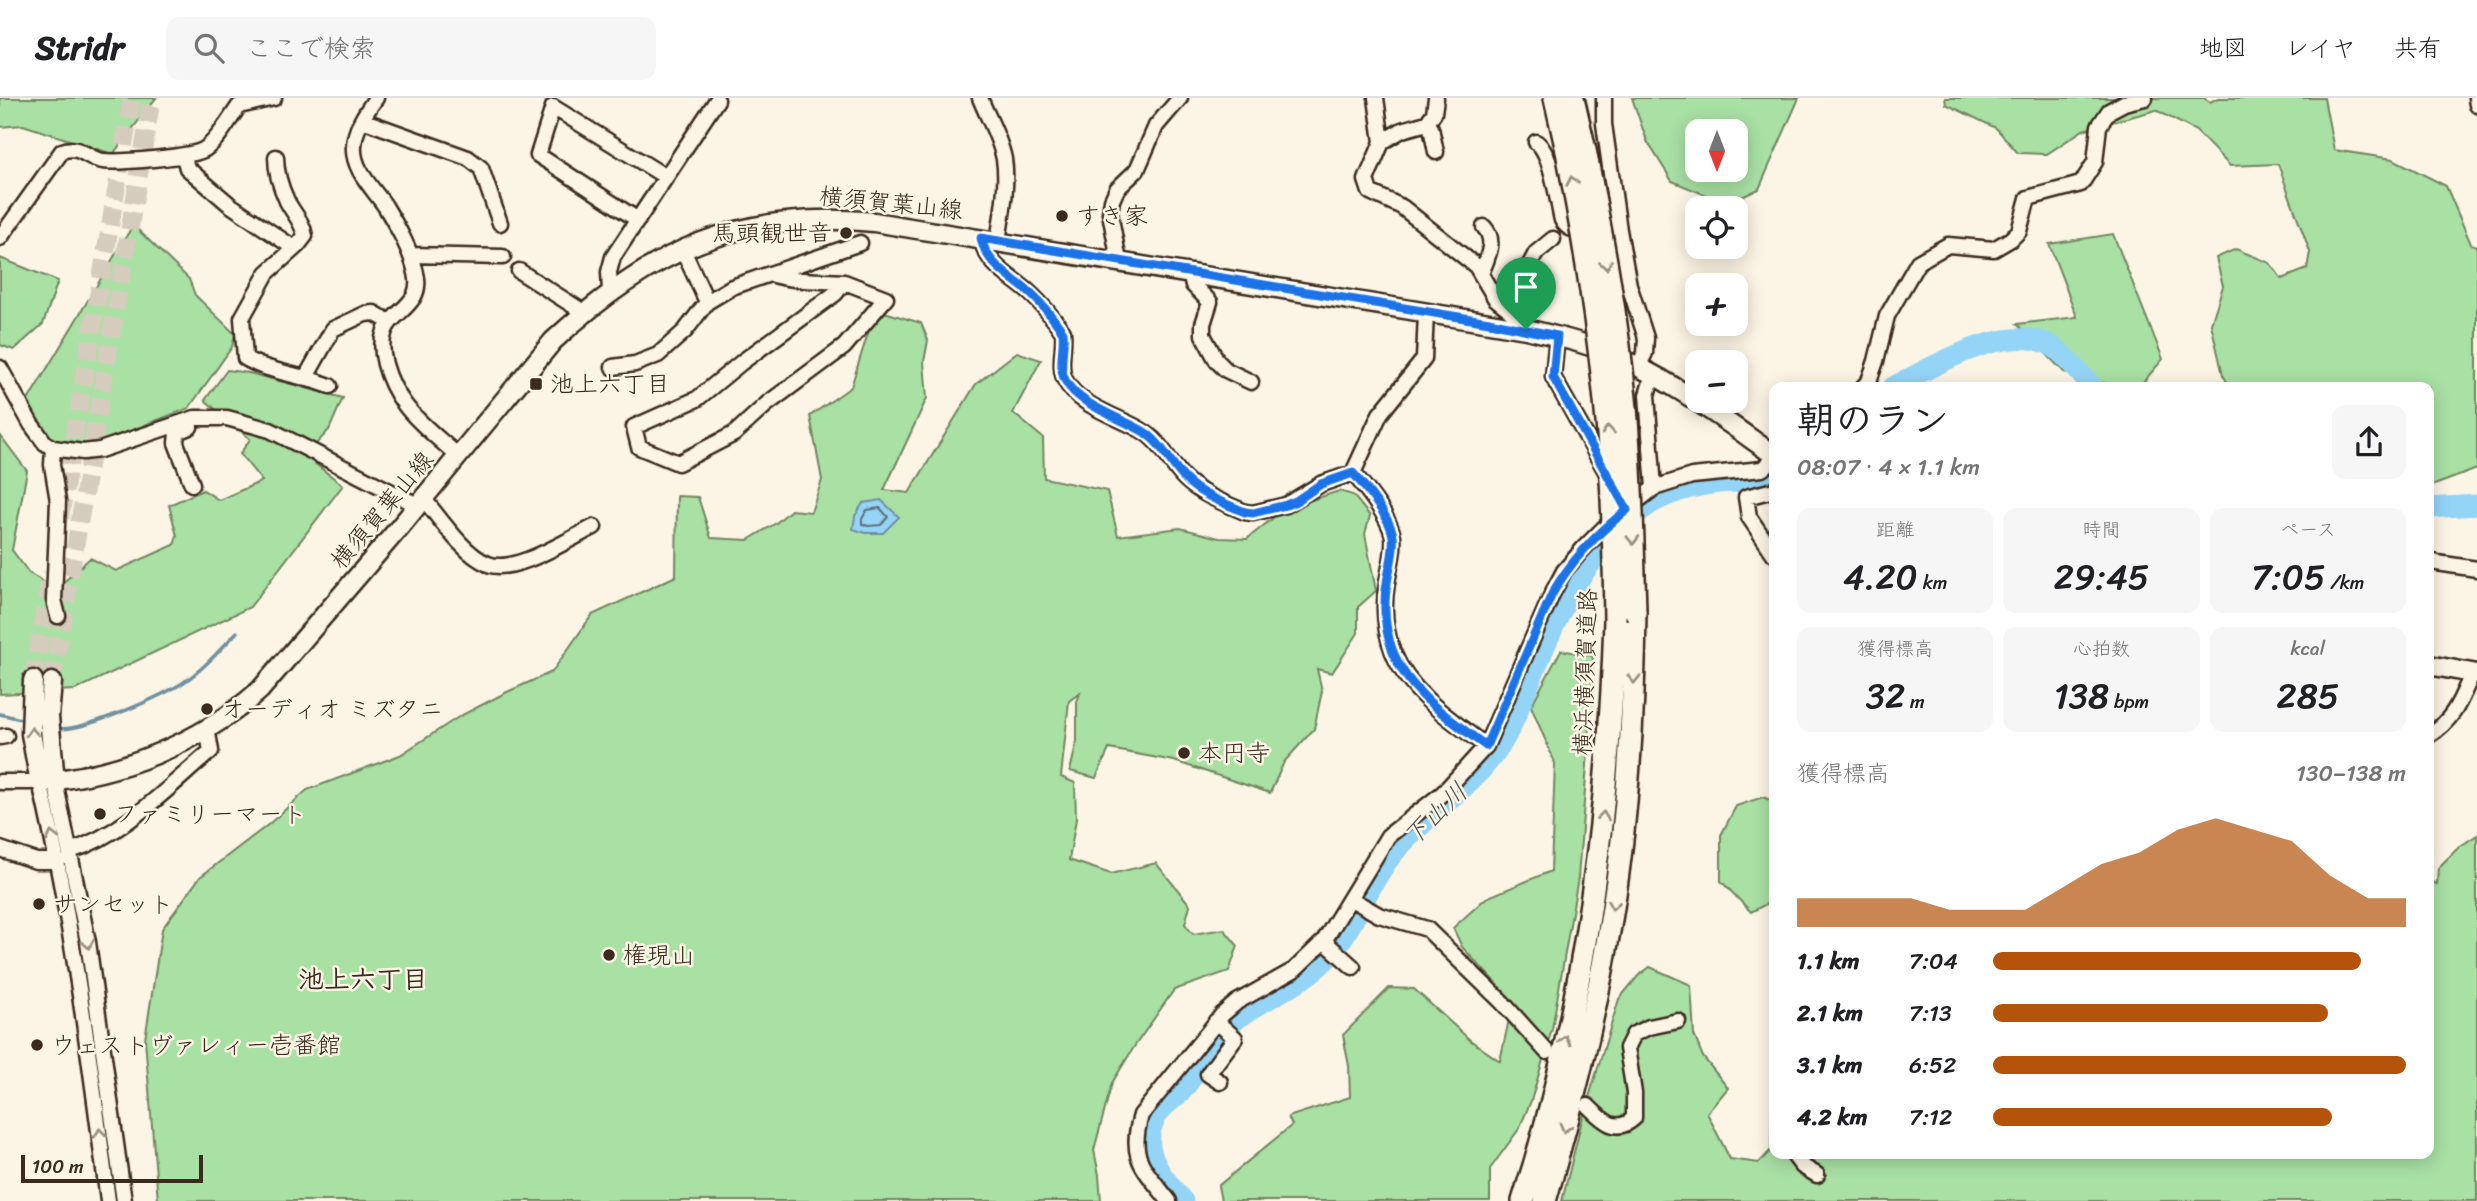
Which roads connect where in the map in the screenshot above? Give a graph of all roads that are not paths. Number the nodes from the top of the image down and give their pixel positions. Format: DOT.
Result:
graph roads {
  1 [pos="274,98"];
  2 [pos="376,98"];
  3 [pos="980,98"];
  4 [pos="1180,98"];
  5 [pos="1376,98"];
  6 [pos="1436,98"];
  7 [pos="1555,98"];
  8 [pos="1573,98"];
  9 [pos="1604,98"];
  10 [pos="2145,98"];
  11 [pos="2476,98"];
  12 [pos="717,100"];
  13 [pos="2477,105"];
  14 [pos="362,120"];
  15 [pos="1427,123"];
  16 [pos="1382,142"];
  17 [pos="1536,142"];
  18 [pos="1576,150"];
  19 [pos="1436,152"];
  20 [pos="184,156"];
  21 [pos="276,157"];
  22 [pos="666,177"];
  23 [pos="638,220"];
  24 [pos="500,223"];
  25 [pos="1484,227"];
  26 [pos="1619,230"];
  27 [pos="0,238"];
  28 [pos="990,239"];
  29 [pos="1553,239"];
  30 [pos="860,243"];
  31 [pos="294,248"];
  32 [pos="683,250"];
  33 [pos="411,255"];
  34 [pos="503,257"];
  35 [pos="1119,261"];
  36 [pos="519,271"];
  37 [pos="1190,273"];
  38 [pos="771,274"];
  39 [pos="1481,274"];
  40 [pos="844,282"];
  41 [pos="610,292"];
  42 [pos="1495,298"];
  43 [pos="707,302"];
  44 [pos="1426,312"];
  45 [pos="585,313"];
  46 [pos="390,323"];
  47 [pos="1526,329"];
  48 [pos="1557,336"];
  49 [pos="613,367"];
  50 [pos="0,368"];
  51 [pos="1646,371"];
  52 [pos="306,377"];
  53 [pos="1251,382"];
  54 [pos="1868,382"];
  55 [pos="330,386"];
  56 [pos="195,418"];
  57 [pos="53,448"];
  58 [pos="1769,453"];
  59 [pos="458,457"];
  60 [pos="1769,462"];
  61 [pos="1353,473"];
  62 [pos="192,484"];
  63 [pos="1654,488"];
  64 [pos="1769,491"];
  65 [pos="420,502"];
  66 [pos="1627,510"];
  67 [pos="594,527"];
  68 [pos="1769,547"];
  69 [pos="2434,562"];
  70 [pos="2477,569"];
  71 [pos="58,616"];
  72 [pos="1625,616"];
  73 [pos="2434,666"];
  74 [pos="2474,674"];
  75 [pos="33,680"];
  76 [pos="52,682"];
  77 [pos="207,728"];
  78 [pos="2434,731"];
  79 [pos="1486,746"];
  80 [pos="0,782"];
  81 [pos="47,782"];
  82 [pos="0,849"];
  83 [pos="70,851"];
  84 [pos="58,861"];
  85 [pos="1353,900"];
  86 [pos="1326,943"];
  87 [pos="1353,967"];
  88 [pos="1678,1021"];
  89 [pos="1218,1023"];
  90 [pos="1547,1052"];
  91 [pos="1220,1082"];
  92 [pos="1588,1106"];
  93 [pos="1797,1159"];
  94 [pos="1817,1175"];
  95 [pos="108,1201"];
  96 [pos="124,1201"];
  97 [pos="1169,1201"];
  98 [pos="1522,1201"];
  99 [pos="1545,1201"];
  1 -- 20 [label="street"];
  2 -- 14 [label="street"];
  3 -- 28 [label="street"];
  4 -- 35 [label="street"];
  5 -- 16 [label="street"];
  6 -- 15 [label="street"];
  7 -- 18 [label="highway, 横浜横須賀道路"];
  8 -- 18 [label="highway, 横浜横須賀道路"];
  9 -- 26 [label="street"];
  10 -- 54 [label="street"];
  11 -- 13 [label="street"];
  12 -- 22 [label="street"];
  14 -- 24 [label="street"];
  14 -- 33 [label="street"];
  15 -- 16 [label="street"];
  15 -- 19 [label="street"];
  16 -- 39 [label="street"];
  17 -- 26 [label="street"];
  18 -- 72 [label="highway, 横浜横須賀道路, bridge"];
  20 -- 27 [label="street"];
  20 -- 31 [label="street"];
  21 -- 31 [label="street"];
  22 -- 23 [label="street"];
  22 -- 23 [label="street"];
  23 -- 41 [label="street"];
  25 -- 39 [label="street"];
  26 -- 51 [label="street"];
  28 -- 32 [label="main road, 横須賀葉山線"];
  28 -- 35 [label="main road, 横須賀葉山線"];
  28 -- 61 [label="street"];
  29 -- 42 [label="street"];
  30 -- 38 [label="street"];
  31 -- 52 [label="street"];
  32 -- 41 [label="main road, 横須賀葉山線"];
  32 -- 43 [label="street"];
  33 -- 34 [label="street"];
  33 -- 46 [label="street"];
  35 -- 37 [label="main road, 横須賀葉山線"];
  36 -- 45 [label="street"];
  37 -- 44 [label="main road, 横須賀葉山線"];
  37 -- 53 [label="street"];
  38 -- 40 [label="street"];
  38 -- 43 [label="street"];
  39 -- 42 [label="street"];
  40 -- 40 [label="street"];
  41 -- 45 [label="main road, 横須賀葉山線"];
  42 -- 47 [label="street"];
  43 -- 49 [label="street"];
  44 -- 47 [label="main road, 横須賀葉山線"];
  44 -- 61 [label="street"];
  45 -- 59 [label="main road, 横須賀葉山線"];
  46 -- 52 [label="street"];
  46 -- 59 [label="street"];
  47 -- 48 [label="main road, 横須賀葉山線"];
  48 -- 51 [label="main road, 横須賀葉山線"];
  48 -- 66 [label="street"];
  50 -- 57 [label="street"];
  51 -- 58 [label="main road, 横須賀葉山線"];
  51 -- 63 [label="street"];
  52 -- 55 [label="street"];
  56 -- 57 [label="street"];
  56 -- 62 [label="street"];
  56 -- 65 [label="street"];
  57 -- 71 [label="street"];
  59 -- 65 [label="main road, 横須賀葉山線"];
  60 -- 63 [label="street"];
  61 -- 79 [label="street"];
  63 -- 66 [label="street"];
  64 -- 68 [label="street"];
  65 -- 67 [label="street"];
  65 -- 77 [label="main road, 横須賀葉山線"];
  66 -- 79 [label="street"];
  69 -- 70 [label="street"];
  98 -- 72 [label="highway, 横浜横須賀道路, one-way"];
  72 -- 99 [label="highway, 横浜横須賀道路, one-way"];
  73 -- 74 [label="main road"];
  74 -- 78 [label="street"];
  81 -- 75 [label="main road, one-way"];
  76 -- 81 [label="main road"];
  77 -- 81 [label="main road, 横須賀葉山線"];
  77 -- 83 [label="street"];
  79 -- 85 [label="street"];
  80 -- 81 [label="street"];
  81 -- 83 [label="street"];
  84 -- 81 [label="street, one-way"];
  82 -- 84 [label="street"];
  83 -- 96 [label="street, one-way"];
  95 -- 84 [label="street, one-way"];
  85 -- 86 [label="street"];
  85 -- 90 [label="street"];
  86 -- 87 [label="street"];
  86 -- 89 [label="street"];
  88 -- 92 [label="street"];
  89 -- 91 [label="street"];
  89 -- 97 [label="street"];
  93 -- 94 [label="street"];
}
